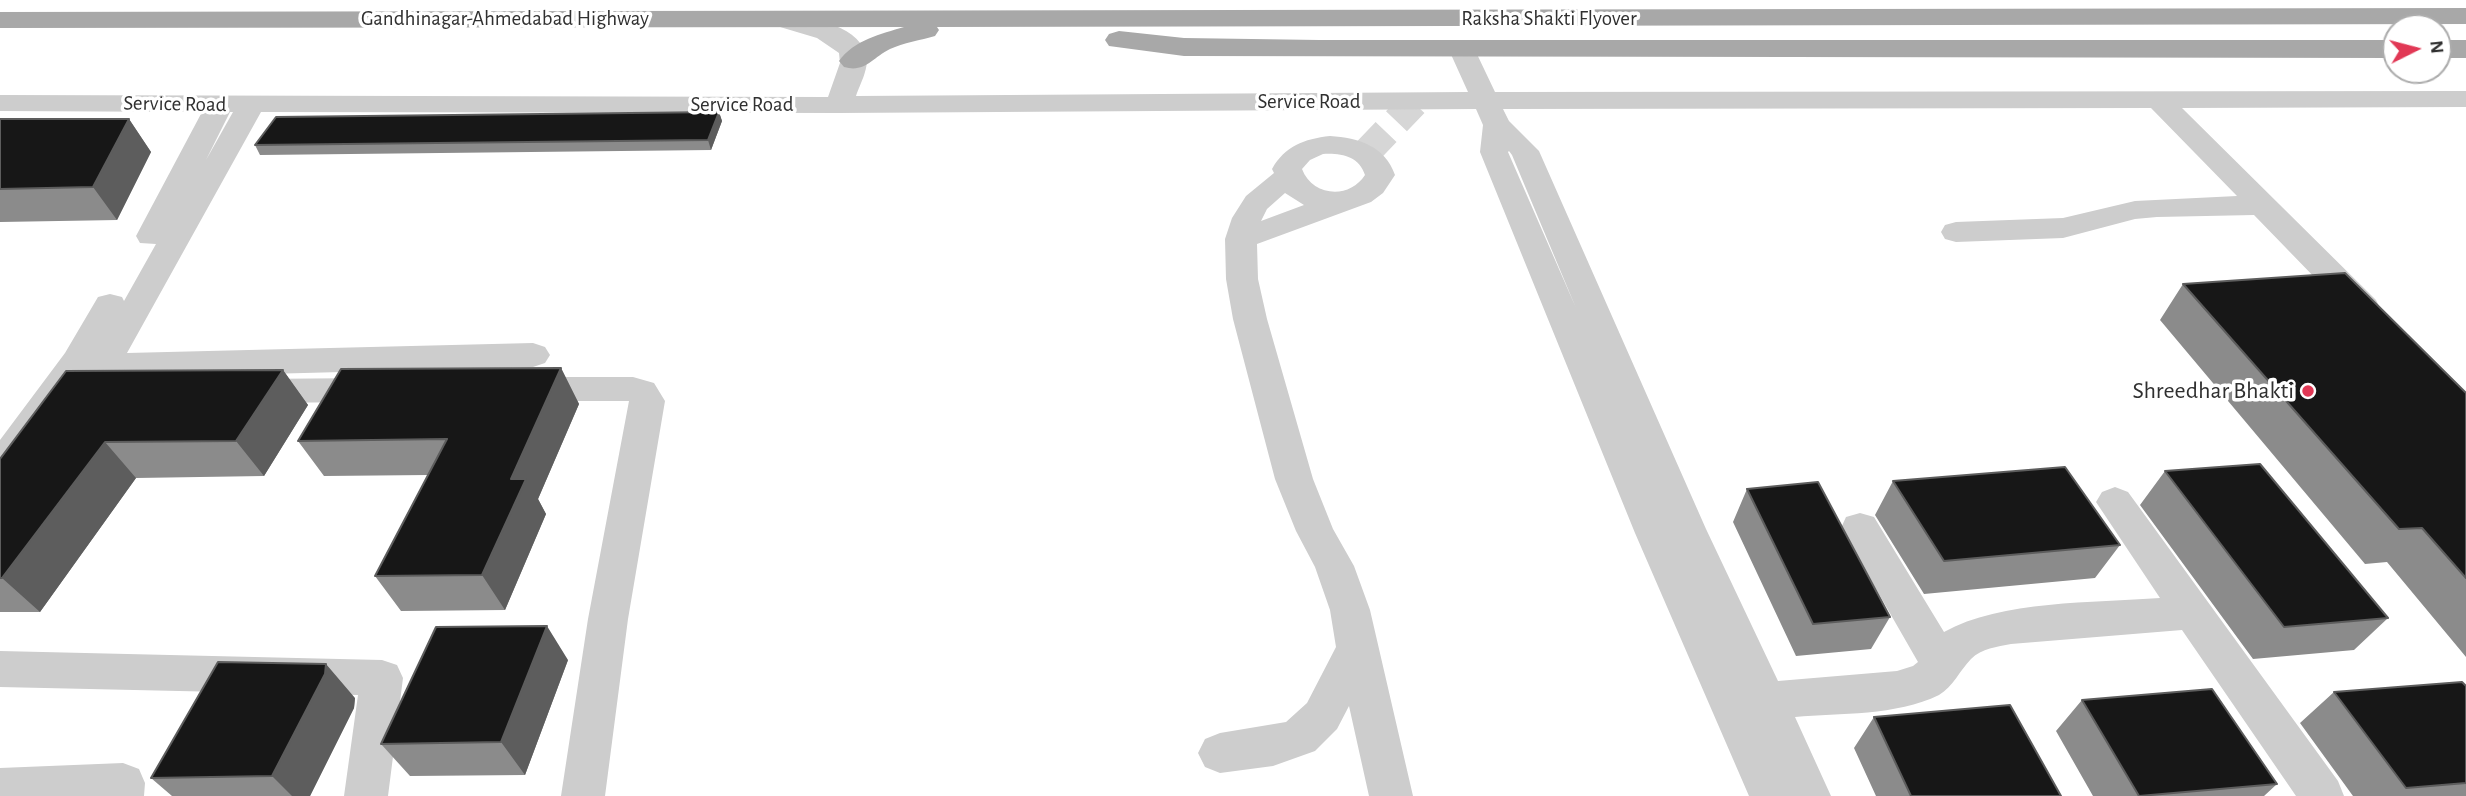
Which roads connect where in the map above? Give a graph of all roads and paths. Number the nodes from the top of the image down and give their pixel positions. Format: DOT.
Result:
graph roads {
  1 [pos="2466,16"];
  2 [pos="779,19"];
  3 [pos="975,19"];
  4 [pos="1010,19"];
  5 [pos="0,20"];
  6 [pos="2382,49"];
  7 [pos="1462,50"];
  8 [pos="854,61"];
  9 [pos="2158,99"];
  10 [pos="2466,99"];
  11 [pos="0,103"];
  12 [pos="235,105"];
  13 [pos="839,105"];
  14 [pos="1490,114"];
  15 [pos="1288,177"];
  16 [pos="1350,199"];
  17 [pos="2263,205"];
  18 [pos="1956,232"];
  19 [pos="1241,239"];
  20 [pos="161,243"];
  21 [pos="2389,332"];
  22 [pos="533,355"];
  23 [pos="94,379"];
  24 [pos="7,479"];
  25 [pos="2115,502"];
  26 [pos="1860,528"];
  27 [pos="2193,612"];
  28 [pos="1357,648"];
  29 [pos="1942,666"];
  30 [pos="0,669"];
  31 [pos="1767,701"];
  32 [pos="1220,753"];
  33 [pos="0,789"];
  34 [pos="122,796"];
  35 [pos="366,796"];
  36 [pos="583,796"];
  37 [pos="1391,796"];
  38 [pos="1771,796"];
  39 [pos="1810,796"];
  40 [pos="2322,796"];
  1 -- 4 [label="main road, Raksha Shakti Flyover"];
  2 -- 3 [label="main road, Gandhinagar-Ahmedabad Highway"];
  2 -- 5 [label="main road, Gandhinagar-Ahmedabad Highway"];
  2 -- 8 [label="street"];
  3 -- 4 [label="main road, Gandhinagar-Ahmedabad Highway"];
  3 -- 8 [label="main road"];
  4 -- 7 [label="main road"];
  6 -- 7 [label="main road"];
  7 -- 14 [label="street"];
  8 -- 13 [label="street"];
  9 -- 10 [label="street, Service Road"];
  9 -- 14 [label="street, Service Road"];
  9 -- 17 [label="street"];
  11 -- 12 [label="street, Service Road"];
  12 -- 13 [label="street, Service Road"];
  12 -- 20 [label="street"];
  13 -- 14 [label="street, Service Road"];
  14 -- 31 [label="street"];
  14 -- 38 [label="street"];
  15 -- 16 [label="street"];
  15 -- 16 [label="street"];
  15 -- 19 [label="street"];
  16 -- 19 [label="street"];
  17 -- 18 [label="street"];
  17 -- 21 [label="street"];
  19 -- 28 [label="street"];
  20 -- 23 [label="street"];
  20 -- 24 [label="street"];
  22 -- 23 [label="street"];
  23 -- 24 [label="street"];
  23 -- 36 [label="street"];
  25 -- 27 [label="street"];
  26 -- 29 [label="street"];
  27 -- 29 [label="street"];
  27 -- 40 [label="street"];
  28 -- 32 [label="street"];
  28 -- 37 [label="street"];
  29 -- 31 [label="street"];
  30 -- 35 [label="street"];
  31 -- 39 [label="street"];
  33 -- 34 [label="street"];
}
